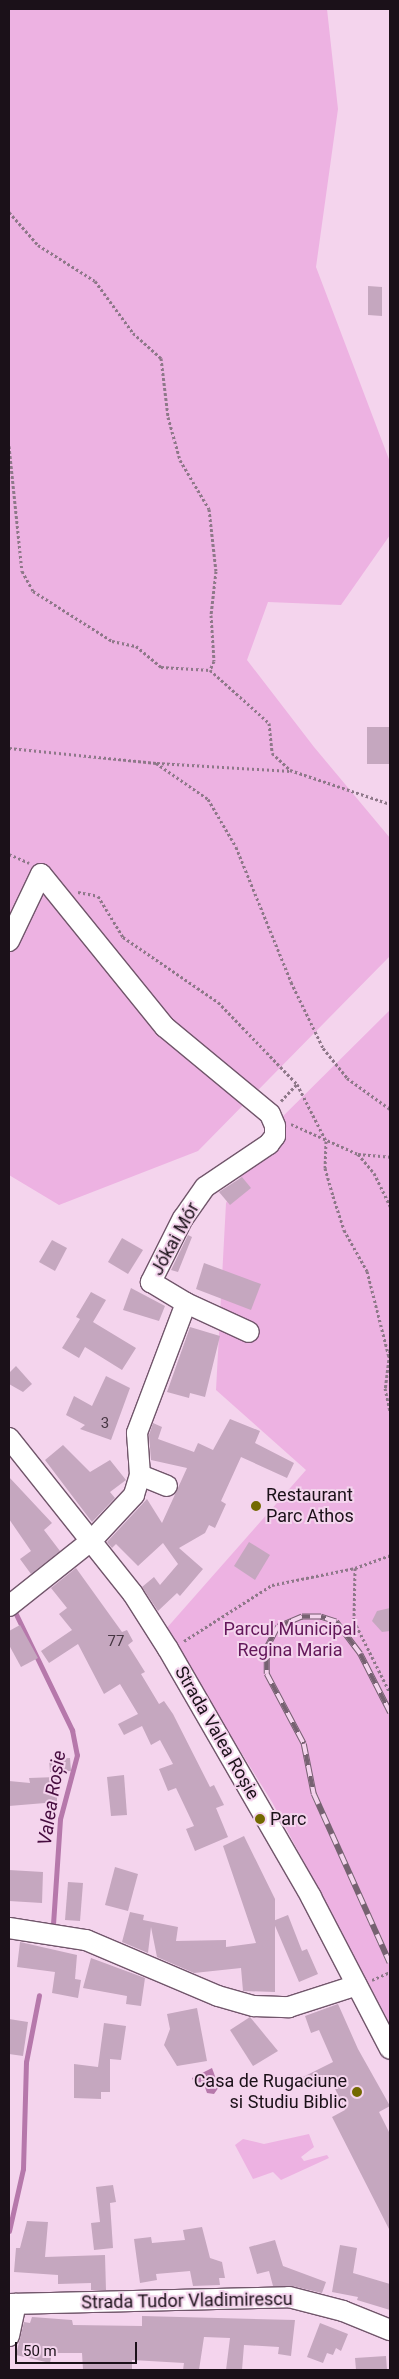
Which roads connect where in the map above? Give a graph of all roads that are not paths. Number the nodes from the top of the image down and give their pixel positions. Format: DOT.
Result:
graph roads {
  1 [pos="9,941"];
  2 [pos="186,1304"];
  3 [pos="249,1332"];
  4 [pos="9,1438"];
  5 [pos="140,1475"];
  6 [pos="167,1486"];
  7 [pos="92,1540"];
  8 [pos="12,1604"];
  9 [pos="9,1928"];
  10 [pos="357,1986"];
  11 [pos="390,2049"];
  12 [pos="13,2304"];
  13 [pos="390,2330"];
  14 [pos="9,2336"];
  1 -- 2 [label="street, Jókai Mór"];
  2 -- 3 [label="street"];
  2 -- 5 [label="street"];
  4 -- 7 [label="street, Strada Valea Roșie"];
  5 -- 6 [label="street"];
  5 -- 7 [label="street"];
  7 -- 8 [label="street"];
  7 -- 10 [label="street, Strada Valea Roșie"];
  9 -- 10 [label="street"];
  10 -- 11 [label="street, Strada Valea Roșie"];
  12 -- 13 [label="street, Strada Tudor Vladimirescu"];
  12 -- 14 [label="street"];
}
